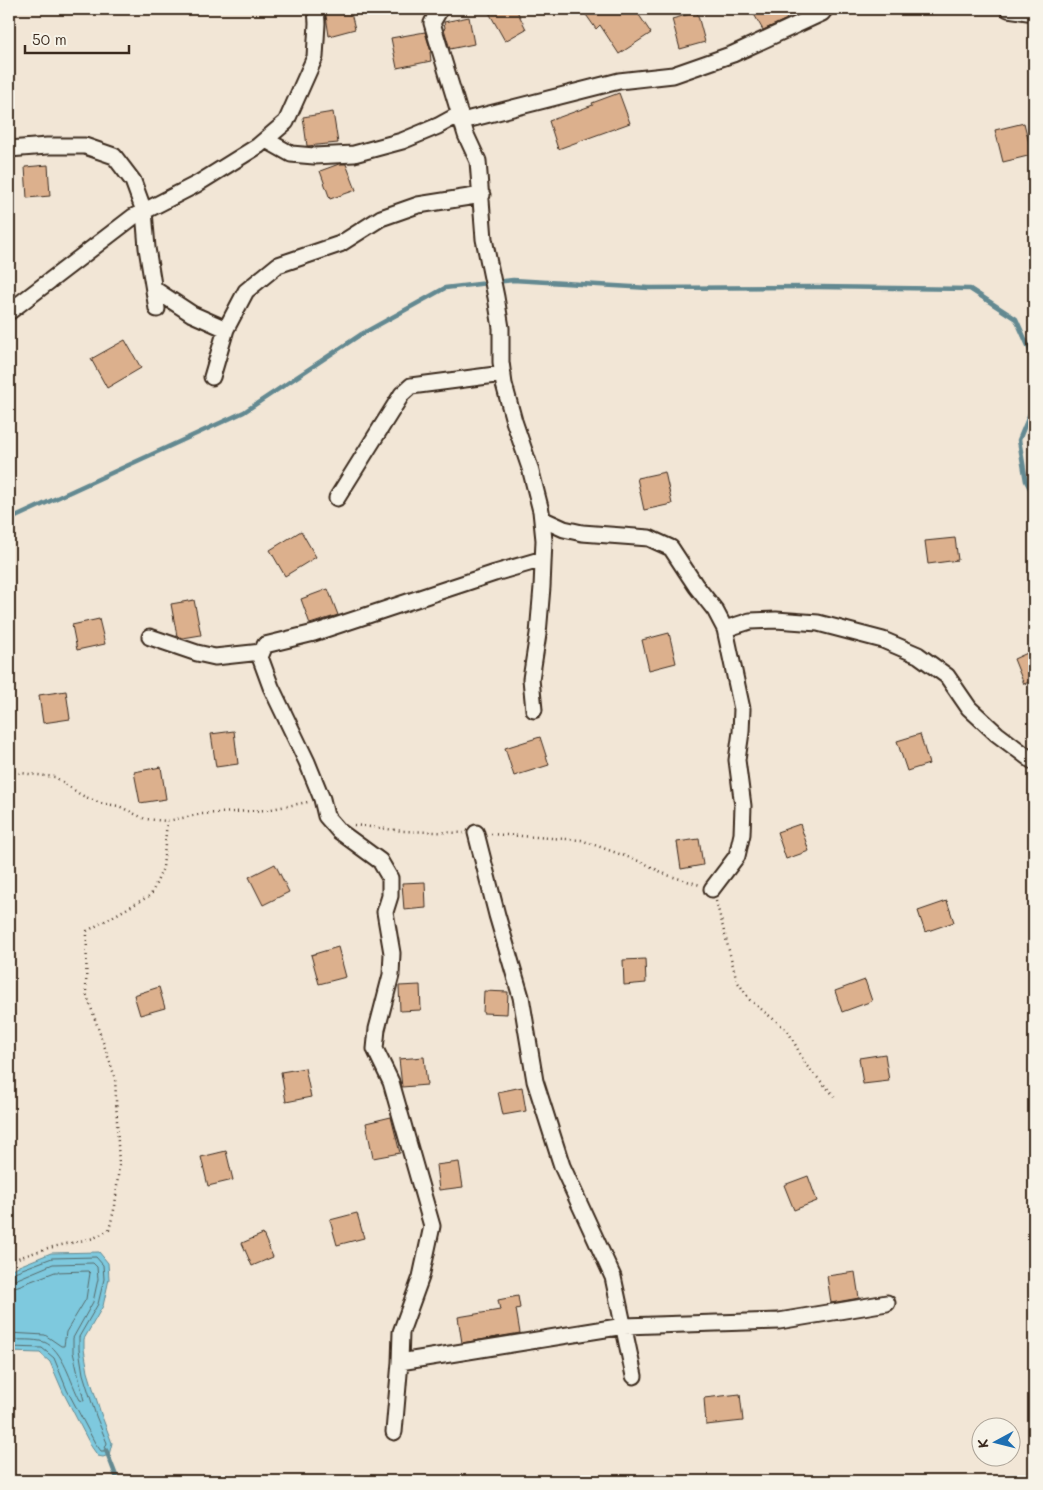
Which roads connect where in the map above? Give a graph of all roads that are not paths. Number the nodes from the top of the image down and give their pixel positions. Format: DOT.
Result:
graph roads {
  1 [pos="316,9"];
  2 [pos="440,9"];
  3 [pos="825,9"];
  4 [pos="1008,9"];
  5 [pos="1034,13"];
  6 [pos="461,118"];
  7 [pos="266,140"];
  8 [pos="9,149"];
  9 [pos="482,195"];
  10 [pos="144,211"];
  11 [pos="154,289"];
  12 [pos="157,309"];
  13 [pos="9,312"];
  14 [pos="226,329"];
  15 [pos="503,374"];
  16 [pos="212,377"];
  17 [pos="337,498"];
  18 [pos="542,518"];
  19 [pos="543,559"];
  20 [pos="725,629"];
  21 [pos="150,637"];
  22 [pos="262,652"];
  23 [pos="534,710"];
  24 [pos="1034,762"];
  25 [pos="476,833"];
  26 [pos="712,889"];
  27 [pos="887,1303"];
  28 [pos="624,1326"];
  29 [pos="400,1362"];
  30 [pos="634,1376"];
  31 [pos="394,1432"];
  1 -- 7 [label="street"];
  2 -- 6 [label="street"];
  3 -- 6 [label="street"];
  4 -- 5 [label="street"];
  6 -- 7 [label="street"];
  6 -- 9 [label="street"];
  7 -- 10 [label="street"];
  8 -- 10 [label="street"];
  9 -- 14 [label="street"];
  9 -- 15 [label="street"];
  10 -- 11 [label="street"];
  10 -- 13 [label="street"];
  11 -- 12 [label="street"];
  11 -- 14 [label="street"];
  14 -- 16 [label="street"];
  15 -- 17 [label="street"];
  15 -- 18 [label="street"];
  18 -- 19 [label="street"];
  18 -- 20 [label="street"];
  19 -- 22 [label="street"];
  19 -- 23 [label="street"];
  20 -- 24 [label="street"];
  20 -- 26 [label="street"];
  21 -- 22 [label="street"];
  22 -- 29 [label="street"];
  25 -- 28 [label="street"];
  27 -- 28 [label="street"];
  28 -- 29 [label="street"];
  28 -- 30 [label="street"];
  29 -- 31 [label="street"];
}
